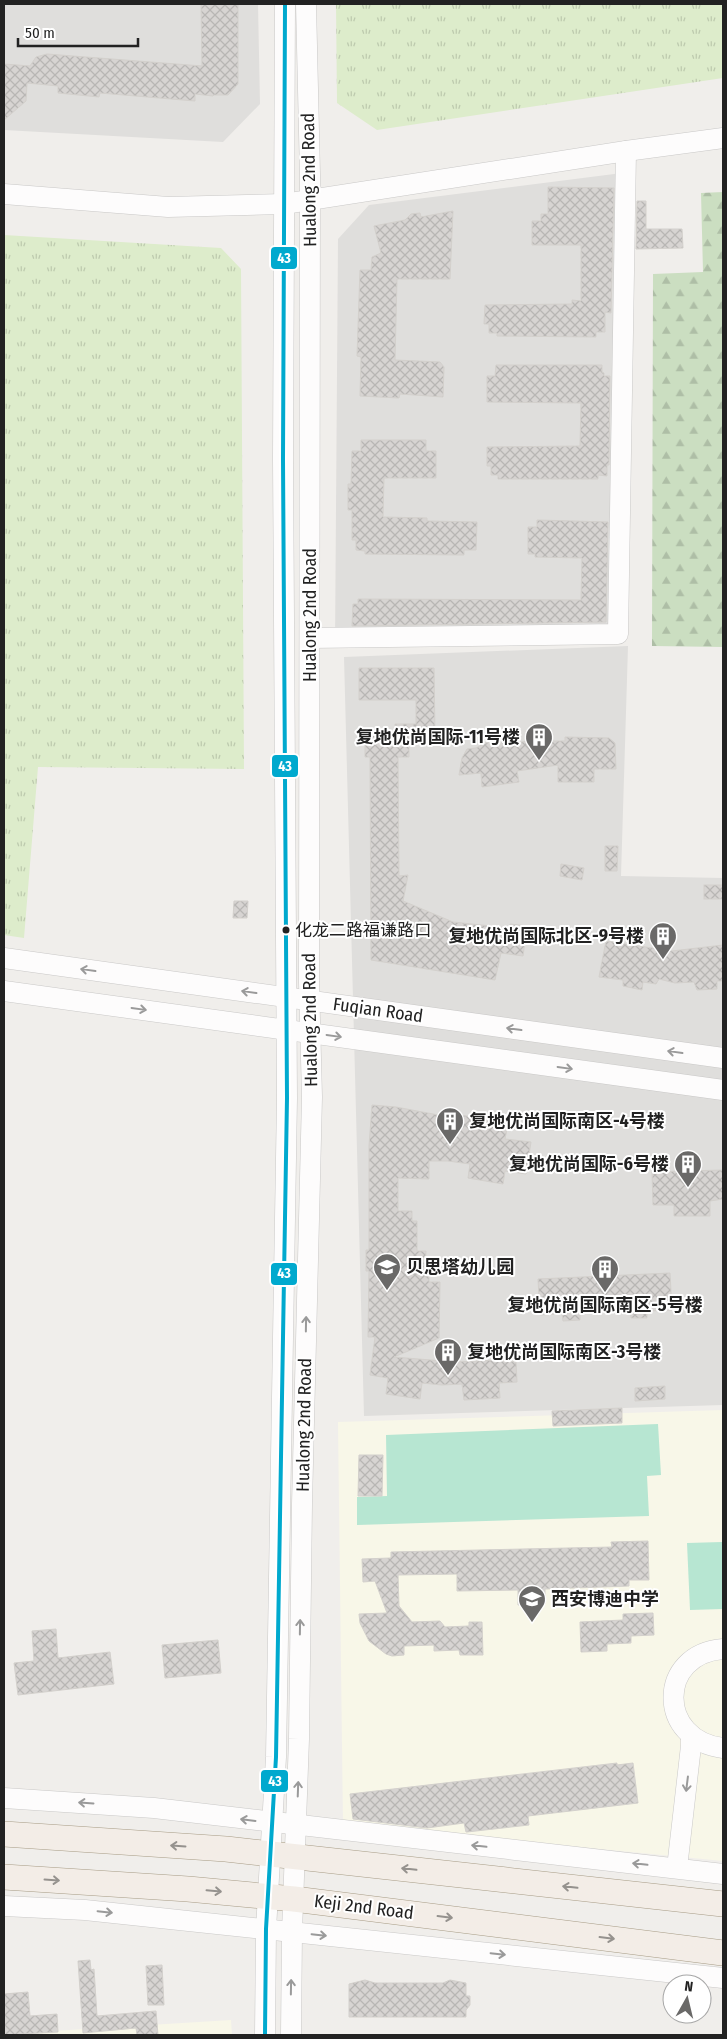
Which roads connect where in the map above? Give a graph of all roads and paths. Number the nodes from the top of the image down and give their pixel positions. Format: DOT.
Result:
graph roads {
  1 [pos="285,4"];
  2 [pos="306,4"];
  3 [pos="723,138"];
  4 [pos="626,151"];
  5 [pos="4,194"];
  6 [pos="309,200"];
  7 [pos="284,204"];
  8 [pos="310,638"];
  9 [pos="4,958"];
  10 [pos="4,990"];
  11 [pos="286,998"];
  12 [pos="310,1001"];
  13 [pos="286,1030"];
  14 [pos="310,1033"];
  15 [pos="723,1058"];
  16 [pos="723,1090"];
  17 [pos="723,1649"];
  18 [pos="691,1736"];
  19 [pos="723,1748"];
  20 [pos="4,1798"];
  21 [pos="273,1823"];
  22 [pos="297,1826"];
  23 [pos="4,1834"];
  24 [pos="271,1854"];
  25 [pos="296,1856"];
  26 [pos="677,1868"];
  27 [pos="723,1874"];
  28 [pos="4,1877"];
  29 [pos="268,1896"];
  30 [pos="294,1899"];
  31 [pos="723,1904"];
  32 [pos="4,1906"];
  33 [pos="266,1929"];
  34 [pos="292,1932"];
  35 [pos="723,1953"];
  36 [pos="723,1978"];
  37 [pos="265,2035"];
  38 [pos="290,2035"];
  1 -- 7 [label="street, Hualong 2nd Road"];
  2 -- 6 [label="street, Hualong 2nd Road"];
  3 -- 4 [label="street"];
  4 -- 6 [label="street"];
  4 -- 8 [label="street"];
  5 -- 7 [label="street"];
  6 -- 7 [label="street"];
  6 -- 8 [label="street, Hualong 2nd Road"];
  7 -- 11 [label="street, Hualong 2nd Road"];
  8 -- 12 [label="street, Hualong 2nd Road"];
  11 -- 9 [label="street, Fuqian Road, one-way"];
  10 -- 13 [label="street, Fuqian Road, one-way"];
  11 -- 12 [label="street, Fuqian Road"];
  11 -- 13 [label="street, Hualong 2nd Road"];
  12 -- 14 [label="street, Hualong 2nd Road"];
  15 -- 12 [label="street, Fuqian Road, one-way"];
  13 -- 14 [label="street, Fuqian Road"];
  13 -- 21 [label="street, Hualong 2nd Road"];
  14 -- 16 [label="street, Fuqian Road, one-way"];
  22 -- 14 [label="street, Hualong 2nd Road, one-way"];
  17 -- 18 [label="street"];
  18 -- 19 [label="street"];
  18 -- 26 [label="street, one-way"];
  21 -- 20 [label="street, one-way"];
  21 -- 22 [label="street"];
  21 -- 24 [label="street, Hualong 2nd Road"];
  22 -- 25 [label="street, Hualong 2nd Road"];
  26 -- 22 [label="street, one-way"];
  24 -- 23 [label="main road, one-way"];
  24 -- 25 [label="main road"];
  24 -- 29 [label="street, Hualong 2nd Road"];
  25 -- 30 [label="street, Hualong 2nd Road"];
  31 -- 25 [label="main road, one-way"];
  26 -- 27 [label="street"];
  28 -- 29 [label="main road, Keji 2nd Road, one-way"];
  29 -- 30 [label="main road, Keji 2nd Road"];
  29 -- 33 [label="street, Hualong 2nd Road"];
  30 -- 34 [label="street, Hualong 2nd Road"];
  30 -- 35 [label="main road, Keji 2nd Road, one-way"];
  32 -- 33 [label="street, Keji 2nd Road, one-way"];
  33 -- 34 [label="street, Keji 2nd Road"];
  33 -- 37 [label="street, Hualong 2nd Road"];
  34 -- 36 [label="street, Keji 2nd Road, one-way"];
  38 -- 34 [label="street, Hualong 2nd Road, one-way"];
}
